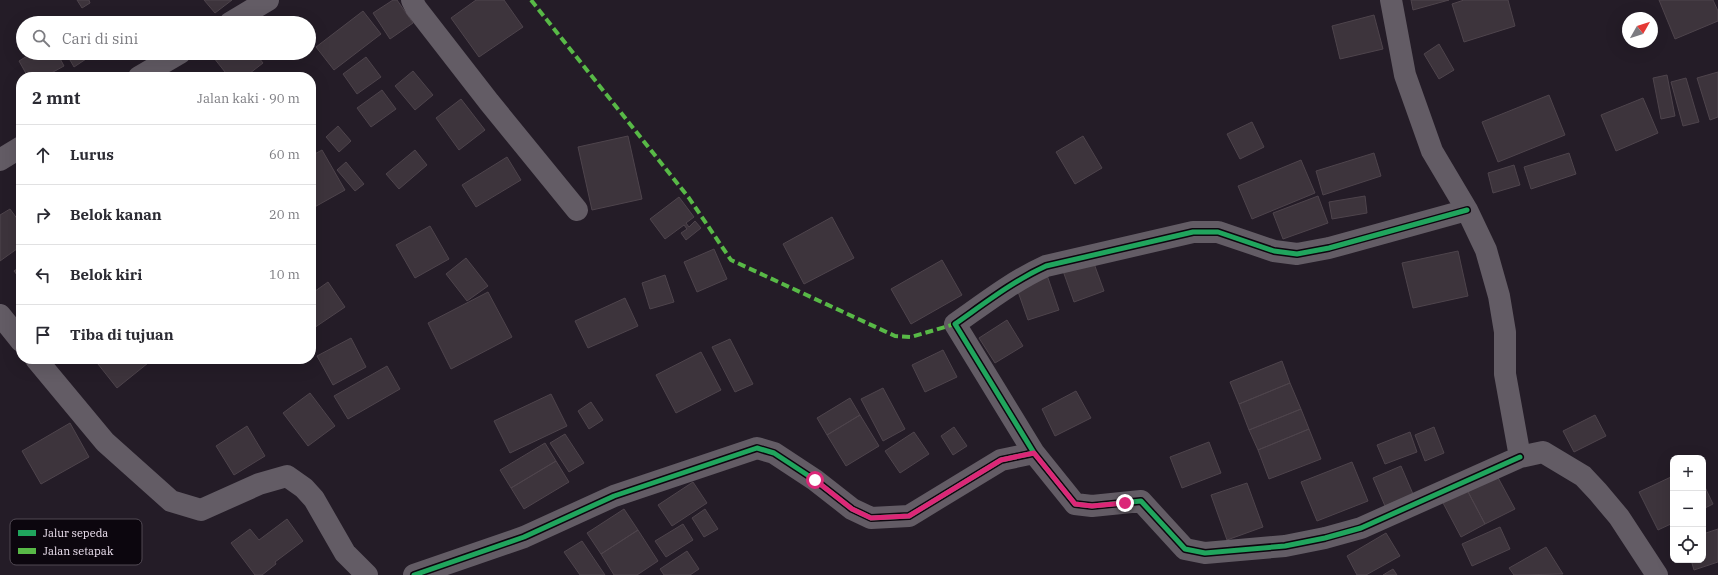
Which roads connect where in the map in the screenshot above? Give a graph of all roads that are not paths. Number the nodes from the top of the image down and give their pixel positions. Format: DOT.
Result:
graph roads {
  1 [pos="268,0"];
  2 [pos="412,0"];
  3 [pos="1391,0"];
  4 [pos="242,16"];
  5 [pos="168,60"];
  6 [pos="148,72"];
  7 [pos="16,150"];
  8 [pos="0,160"];
  9 [pos="577,210"];
  10 [pos="1467,210"];
  11 [pos="0,315"];
  12 [pos="16,335"];
  13 [pos="40,364"];
  14 [pos="1034,453"];
  15 [pos="1520,457"];
  16 [pos="367,575"];
  17 [pos="414,575"];
  18 [pos="1657,575"];
  1 -- 4 [label="street"];
  2 -- 9 [label="street"];
  3 -- 10 [label="street"];
  5 -- 6 [label="street"];
  7 -- 8 [label="street"];
  10 -- 14 [label="street"];
  10 -- 15 [label="street"];
  11 -- 12 [label="street"];
  13 -- 16 [label="street"];
  14 -- 15 [label="street"];
  14 -- 17 [label="street"];
  15 -- 18 [label="street"];
}
